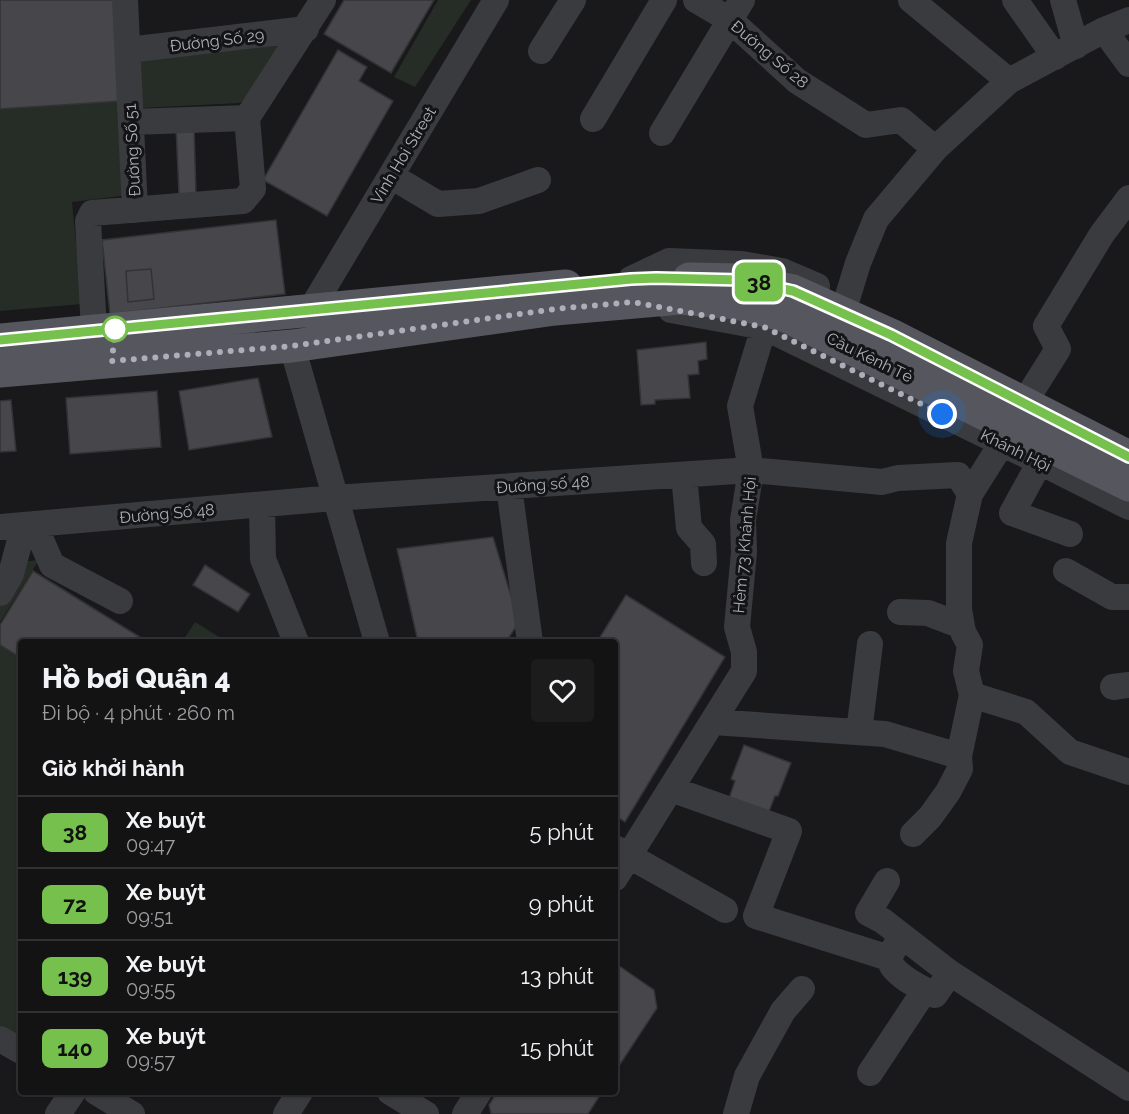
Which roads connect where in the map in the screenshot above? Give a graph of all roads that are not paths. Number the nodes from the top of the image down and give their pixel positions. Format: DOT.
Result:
graph roads {
  1 [pos="125,0"];
  2 [pos="323,0"];
  3 [pos="496,0"];
  4 [pos="573,0"];
  5 [pos="664,0"];
  6 [pos="696,0"];
  7 [pos="911,0"];
  8 [pos="1015,0"];
  9 [pos="1063,0"];
  10 [pos="736,10"];
  11 [pos="1129,20"];
  12 [pos="306,29"];
  13 [pos="1104,30"];
  14 [pos="128,50"];
  15 [pos="541,51"];
  16 [pos="1066,52"];
  17 [pos="1129,64"];
  18 [pos="1009,81"];
  19 [pos="247,118"];
  20 [pos="593,119"];
  21 [pos="131,123"];
  22 [pos="662,134"];
  23 [pos="935,149"];
  24 [pos="391,176"];
  25 [pos="538,180"];
  26 [pos="1129,198"];
  27 [pos="135,210"];
  28 [pos="632,291"];
  29 [pos="740,292"];
  30 [pos="847,299"];
  31 [pos="310,311"];
  32 [pos="764,327"];
  33 [pos="94,330"];
  34 [pos="0,340"];
  35 [pos="292,346"];
  36 [pos="0,371"];
  37 [pos="1031,392"];
  38 [pos="1129,441"];
  39 [pos="1002,443"];
  40 [pos="1129,457"];
  41 [pos="1040,462"];
  42 [pos="751,470"];
  43 [pos="684,475"];
  44 [pos="1129,485"];
  45 [pos="509,486"];
  46 [pos="970,494"];
  47 [pos="334,498"];
  48 [pos="262,505"];
  49 [pos="1129,507"];
  50 [pos="19,525"];
  51 [pos="1070,534"];
  52 [pos="704,563"];
  53 [pos="1066,571"];
  54 [pos="0,593"];
  55 [pos="1129,597"];
  56 [pos="120,601"];
  57 [pos="900,612"];
  58 [pos="962,626"];
  59 [pos="295,639"];
  60 [pos="376,639"];
  61 [pos="530,639"];
  62 [pos="870,644"];
  63 [pos="972,695"];
  64 [pos="713,722"];
  65 [pos="859,732"];
  66 [pos="959,756"];
  67 [pos="1129,772"];
  68 [pos="671,789"];
  69 [pos="912,834"];
  70 [pos="622,852"];
  71 [pos="618,867"];
  72 [pos="887,881"];
  73 [pos="725,910"];
  74 [pos="895,947"];
  75 [pos="950,973"];
  76 [pos="802,989"];
  77 [pos="925,990"];
  78 [pos="0,1039"];
  79 [pos="18,1049"];
  80 [pos="870,1074"];
  81 [pos="1129,1088"];
  82 [pos="71,1095"];
  83 [pos="102,1095"];
  84 [pos="298,1095"];
  85 [pos="395,1095"];
  86 [pos="477,1095"];
  87 [pos="122,1106"];
  88 [pos="58,1114"];
  89 [pos="286,1114"];
  90 [pos="426,1114"];
  91 [pos="465,1114"];
  92 [pos="736,1114"];
  1 -- 14 [label="street, Đường Số 51"];
  2 -- 12 [label="street"];
  3 -- 24 [label="street, Vinh Hoi Street"];
  4 -- 15 [label="street"];
  5 -- 20 [label="street"];
  6 -- 10 [label="street, Đường Số 28"];
  7 -- 18 [label="street"];
  8 -- 16 [label="street"];
  9 -- 16 [label="street"];
  10 -- 22 [label="street"];
  10 -- 23 [label="street, Đường Số 28"];
  11 -- 13 [label="street"];
  12 -- 14 [label="street, Đường Số 29"];
  12 -- 19 [label="street"];
  13 -- 16 [label="street"];
  13 -- 17 [label="street"];
  14 -- 21 [label="street, Đường Số 51"];
  16 -- 18 [label="street"];
  18 -- 23 [label="street"];
  19 -- 21 [label="street"];
  19 -- 27 [label="street"];
  21 -- 27 [label="street, Đường Số 51"];
  23 -- 30 [label="street"];
  24 -- 25 [label="street"];
  24 -- 31 [label="street, Vinh Hoi Street"];
  26 -- 37 [label="street"];
  27 -- 33 [label="street, Đường Số 51"];
  28 -- 29 [label="main road, Khánh Hội"];
  28 -- 30 [label="street, Khánh Hội"];
  28 -- 31 [label="main road, Khánh Hội"];
  28 -- 32 [label="street, Khánh Hội"];
  28 -- 35 [label="main road, Khánh Hội"];
  29 -- 40 [label="main road, Cầu Kênh Tẻ"];
  29 -- 44 [label="main road, Cầu Kênh Tẻ"];
  30 -- 37 [label="street, Khánh Hội"];
  31 -- 33 [label="main road, Khánh Hội"];
  32 -- 39 [label="street, Khánh Hội"];
  32 -- 42 [label="street, Hẻm 73 Khánh Hội"];
  33 -- 34 [label="main road, Khánh Hội"];
  35 -- 36 [label="main road, Khánh Hội"];
  35 -- 47 [label="street"];
  37 -- 38 [label="street, Khánh Hội"];
  39 -- 41 [label="street, Khánh Hội"];
  39 -- 46 [label="street"];
  41 -- 49 [label="street, Khánh Hội"];
  41 -- 51 [label="street"];
  42 -- 43 [label="street, Đường số 48"];
  42 -- 46 [label="street, Đường số 48"];
  42 -- 64 [label="street, Hẻm 73 Khánh Hội"];
  43 -- 45 [label="street, Đường số 48"];
  43 -- 52 [label="street"];
  45 -- 47 [label="street, Đường số 48"];
  45 -- 61 [label="street"];
  46 -- 58 [label="street"];
  47 -- 48 [label="street, Đường Số 48"];
  47 -- 60 [label="street"];
  48 -- 50 [label="street, Đường Số 48"];
  48 -- 59 [label="street"];
  50 -- 54 [label="street"];
  50 -- 56 [label="street"];
  53 -- 55 [label="street"];
  57 -- 58 [label="street"];
  58 -- 63 [label="street"];
  62 -- 65 [label="street"];
  63 -- 66 [label="street"];
  63 -- 67 [label="street"];
  64 -- 65 [label="street"];
  64 -- 68 [label="street, Hẻm 73 Khánh Hội"];
  65 -- 66 [label="street"];
  66 -- 69 [label="street"];
  68 -- 70 [label="street, Hẻm 73 Khánh Hội"];
  68 -- 74 [label="street"];
  70 -- 71 [label="street, Hẻm 73 Khánh Hội"];
  70 -- 73 [label="street"];
  72 -- 74 [label="street"];
  74 -- 75 [label="street"];
  74 -- 77 [label="street"];
  75 -- 77 [label="street"];
  75 -- 81 [label="street"];
  76 -- 92 [label="street"];
  77 -- 80 [label="street"];
  78 -- 79 [label="street"];
  82 -- 88 [label="street"];
  83 -- 87 [label="street"];
  84 -- 89 [label="street"];
  85 -- 90 [label="street"];
  86 -- 91 [label="street"];
}
